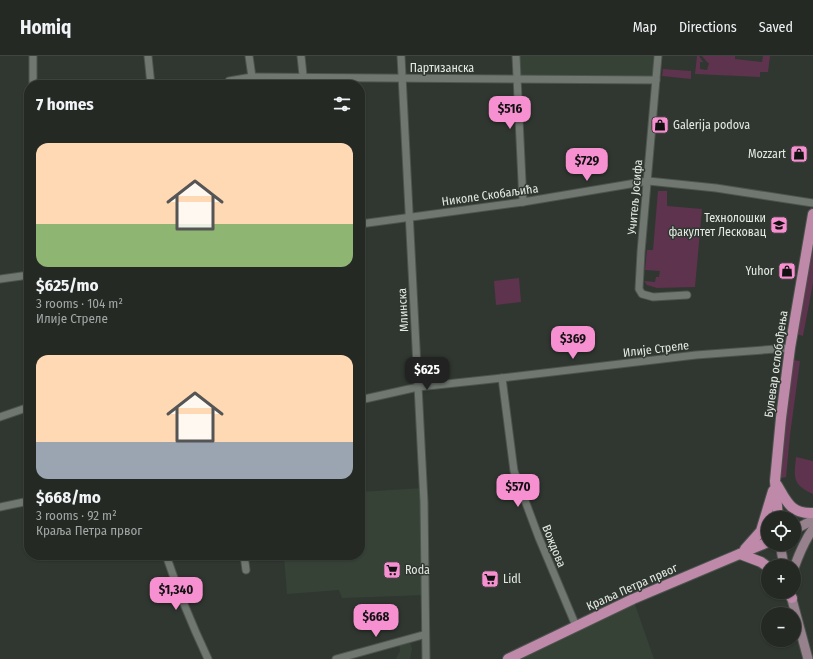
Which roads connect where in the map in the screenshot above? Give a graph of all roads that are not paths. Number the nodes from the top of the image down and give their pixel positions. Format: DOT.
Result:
graph roads {
  1 [pos="32,56"];
  2 [pos="148,56"];
  3 [pos="250,56"];
  4 [pos="301,56"];
  5 [pos="401,56"];
  6 [pos="516,56"];
  7 [pos="658,56"];
  8 [pos="252,77"];
  9 [pos="402,79"];
  10 [pos="518,79"];
  11 [pos="33,80"];
  12 [pos="150,80"];
  13 [pos="235,80"];
  14 [pos="290,80"];
  15 [pos="303,80"];
  16 [pos="352,80"];
  17 [pos="656,80"];
  18 [pos="648,181"];
  19 [pos="523,202"];
  20 [pos="813,203"];
  21 [pos="813,214"];
  22 [pos="409,218"];
  23 [pos="365,223"];
  24 [pos="24,276"];
  25 [pos="0,279"];
  26 [pos="687,296"];
  27 [pos="790,348"];
  28 [pos="502,378"];
  29 [pos="418,387"];
  30 [pos="365,399"];
  31 [pos="24,409"];
  32 [pos="0,417"];
  33 [pos="776,482"];
  34 [pos="24,502"];
  35 [pos="0,507"];
  36 [pos="778,511"];
  37 [pos="813,513"];
  38 [pos="813,520"];
  39 [pos="801,526"];
  40 [pos="813,529"];
  41 [pos="761,545"];
  42 [pos="740,554"];
  43 [pos="797,559"];
  44 [pos="168,560"];
  45 [pos="245,560"];
  46 [pos="761,562"];
  47 [pos="246,570"];
  48 [pos="791,599"];
  49 [pos="576,626"];
  50 [pos="425,637"];
  51 [pos="208,659"];
  52 [pos="336,659"];
  53 [pos="426,659"];
  54 [pos="431,659"];
  55 [pos="508,659"];
  56 [pos="808,659"];
  1 -- 11 [label="street"];
  2 -- 12 [label="street"];
  3 -- 8 [label="street"];
  4 -- 15 [label="street"];
  5 -- 9 [label="street, Млинска"];
  6 -- 10 [label="street"];
  7 -- 17 [label="street, Учитељ Јосифа"];
  8 -- 13 [label="street, Партизанска"];
  8 -- 14 [label="street, Партизанска"];
  9 -- 10 [label="street, Партизанска"];
  9 -- 16 [label="street, Партизанска"];
  9 -- 22 [label="street, Млинска"];
  10 -- 17 [label="street, Партизанска"];
  10 -- 19 [label="street"];
  17 -- 18 [label="street, Учитељ Јосифа"];
  18 -- 19 [label="street, Николе Скобаљића"];
  18 -- 20 [label="street, Николе Скобаљића"];
  18 -- 26 [label="street, Учитељ Јосифа"];
  19 -- 22 [label="street, Николе Скобаљића"];
  21 -- 27 [label="main road, Булевар ослобођења"];
  22 -- 23 [label="street, Николе Скобаљића"];
  22 -- 29 [label="street, Млинска"];
  24 -- 25 [label="street"];
  27 -- 28 [label="street, Илије Стреле"];
  27 -- 33 [label="main road, Булевар ослобођења"];
  28 -- 29 [label="street, Илије Стреле"];
  28 -- 49 [label="street, Вождова"];
  29 -- 30 [label="street, Илије Стреле"];
  29 -- 50 [label="street, Млинска"];
  31 -- 32 [label="street"];
  33 -- 36 [label="main road, Булевар ослобођења"];
  33 -- 37 [label="main road"];
  33 -- 42 [label="main road"];
  34 -- 35 [label="street"];
  38 -- 39 [label="street"];
  40 -- 43 [label="street"];
  41 -- 42 [label="main road, Краља Петра првог"];
  42 -- 46 [label="main road"];
  42 -- 49 [label="main road, Краља Петра првог"];
  44 -- 51 [label="street"];
  45 -- 47 [label="street"];
  48 -- 56 [label="street"];
  49 -- 55 [label="main road, Краља Петра првог"];
  50 -- 52 [label="street"];
  50 -- 53 [label="street, Млинска"];
  50 -- 54 [label="street"];
}
